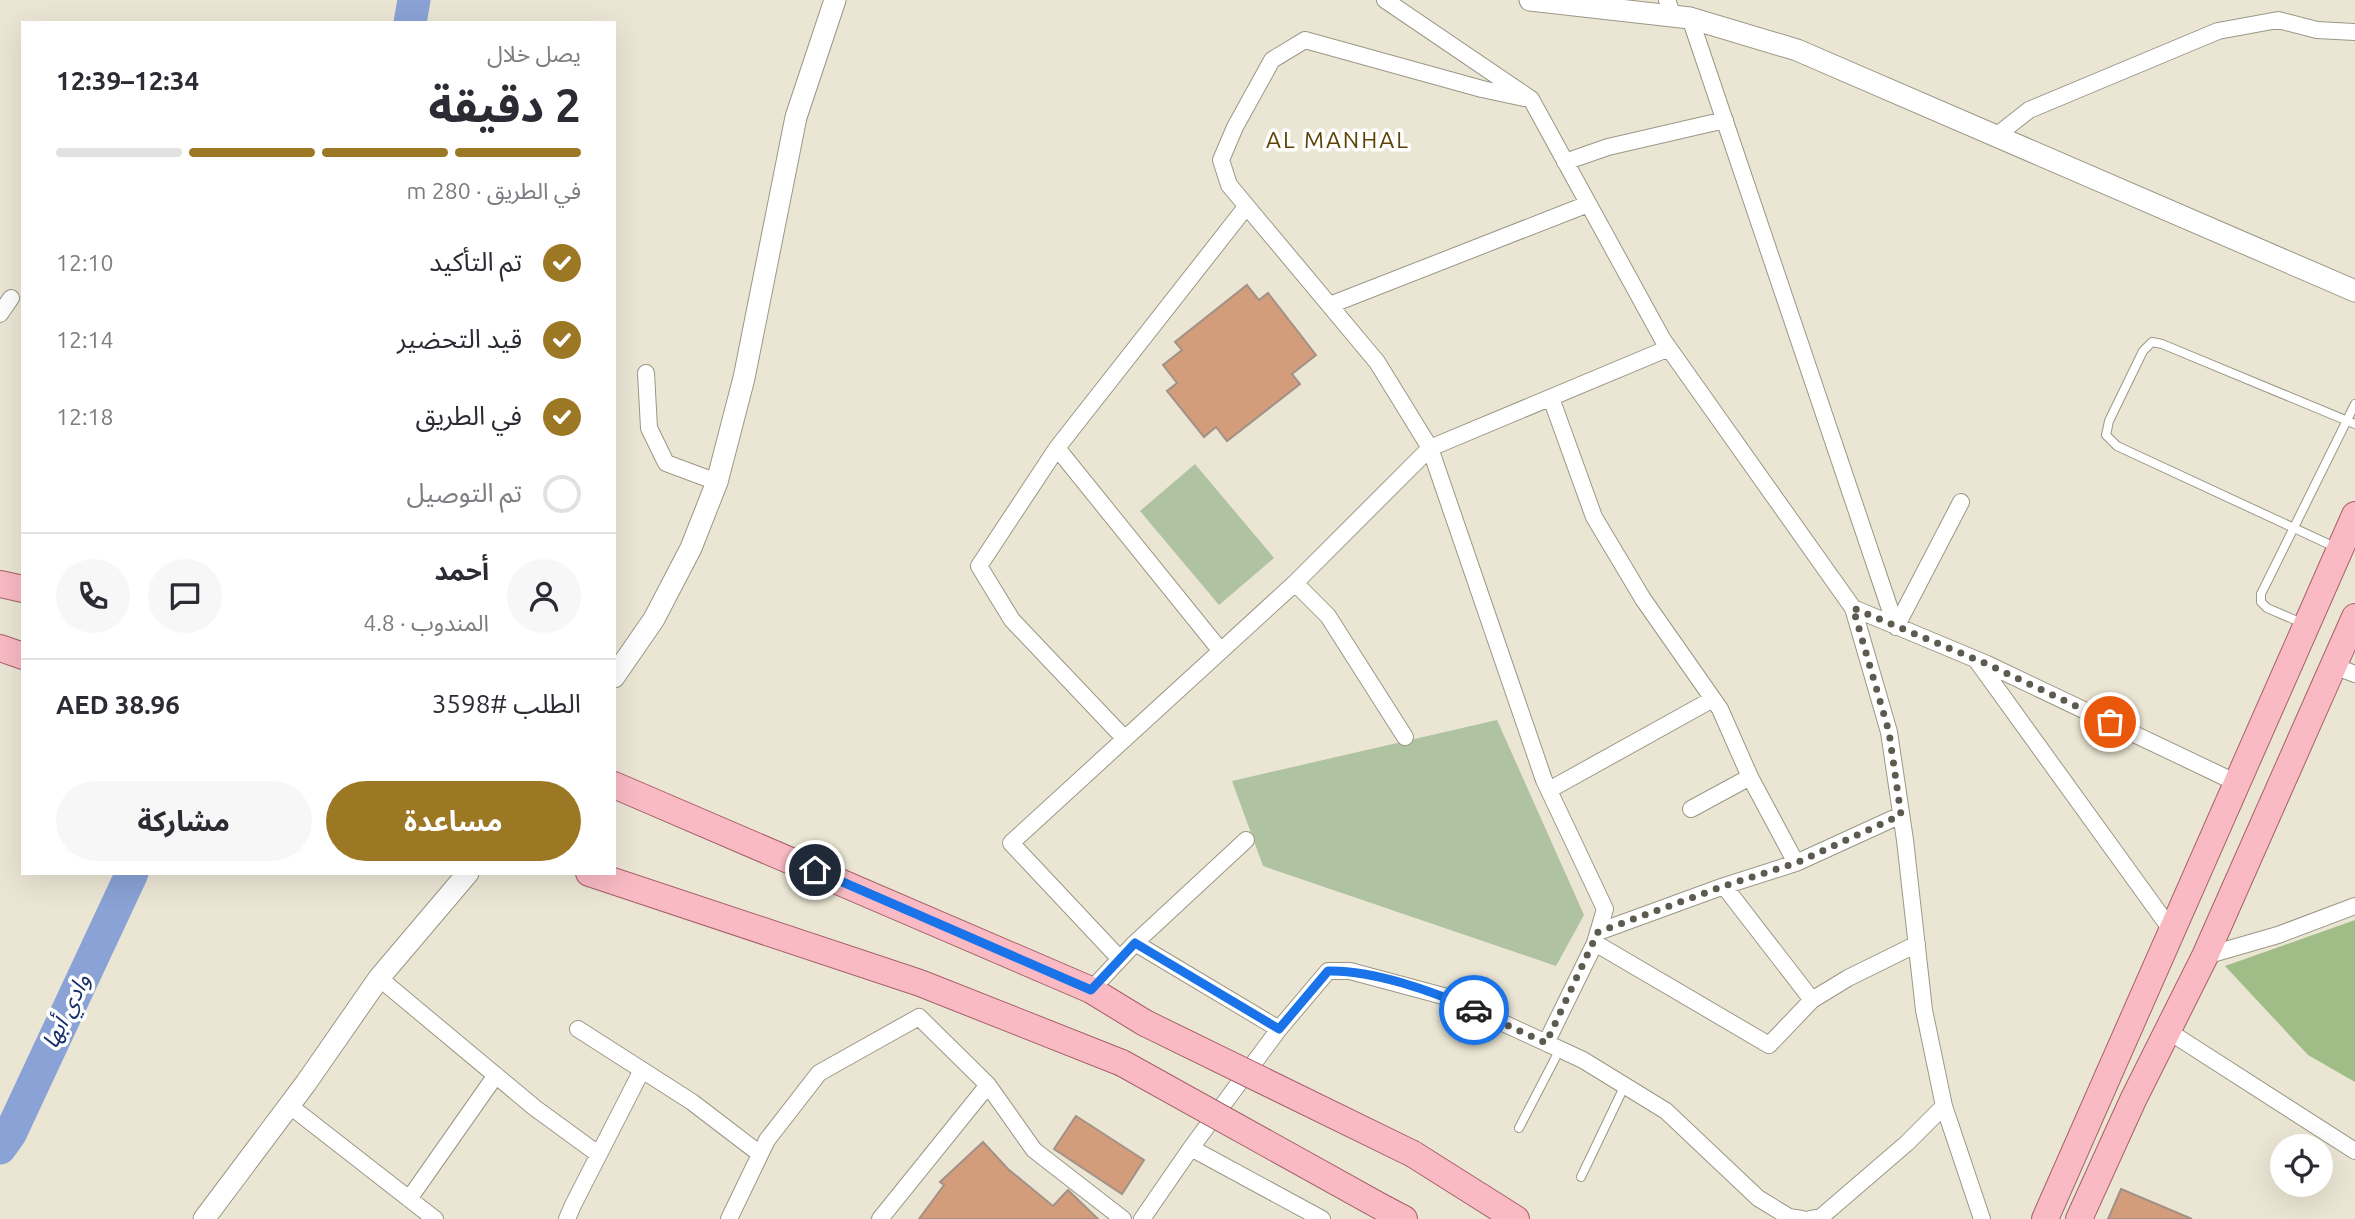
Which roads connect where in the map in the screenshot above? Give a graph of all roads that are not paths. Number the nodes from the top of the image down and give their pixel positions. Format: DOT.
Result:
graph roads {
  1 [pos="835,0"];
  2 [pos="1385,0"];
  3 [pos="1530,0"];
  4 [pos="1677,12"];
  5 [pos="2355,32"];
  6 [pos="1531,99"];
  7 [pos="1725,120"];
  8 [pos="1996,136"];
  9 [pos="1565,162"];
  10 [pos="1588,204"];
  11 [pos="1246,207"];
  12 [pos="2355,291"];
  13 [pos="11,298"];
  14 [pos="1330,306"];
  15 [pos="0,314"];
  16 [pos="1669,348"];
  17 [pos="646,373"];
  18 [pos="1551,398"];
  19 [pos="2355,404"];
  20 [pos="2351,422"];
  21 [pos="1057,448"];
  22 [pos="1430,449"];
  23 [pos="717,482"];
  24 [pos="1961,502"];
  25 [pos="2355,515"];
  26 [pos="2293,530"];
  27 [pos="2339,550"];
  28 [pos="1295,583"];
  29 [pos="0,584"];
  30 [pos="21,589"];
  31 [pos="1853,608"];
  32 [pos="2355,617"];
  33 [pos="2305,624"];
  34 [pos="1896,627"];
  35 [pos="0,648"];
  36 [pos="1220,650"];
  37 [pos="21,655"];
  38 [pos="1976,660"];
  39 [pos="2345,670"];
  40 [pos="616,674"];
  41 [pos="1713,699"];
  42 [pos="1405,737"];
  43 [pos="1125,738"];
  44 [pos="1750,777"];
  45 [pos="2237,783"];
  46 [pos="616,786"];
  47 [pos="1549,790"];
  48 [pos="616,802"];
  49 [pos="1691,809"];
  50 [pos="1901,815"];
  51 [pos="690,816"];
  52 [pos="1247,840"];
  53 [pos="1796,863"];
  54 [pos="466,875"];
  55 [pos="613,879"];
  56 [pos="1724,886"];
  57 [pos="2355,906"];
  58 [pos="2172,931"];
  59 [pos="1596,937"];
  60 [pos="1135,943"];
  61 [pos="1917,944"];
  62 [pos="2205,956"];
  63 [pos="1120,959"];
  64 [pos="379,978"];
  65 [pos="1091,990"];
  66 [pos="1812,1000"];
  67 [pos="578,1029"];
  68 [pos="1279,1029"];
  69 [pos="2168,1031"];
  70 [pos="1553,1046"];
  71 [pos="642,1070"];
  72 [pos="496,1075"];
  73 [pos="988,1085"];
  74 [pos="1625,1085"];
  75 [pos="290,1105"];
  76 [pos="1944,1106"];
  77 [pos="1519,1128"];
  78 [pos="1191,1148"];
  79 [pos="2355,1152"];
  80 [pos="598,1154"];
  81 [pos="760,1154"];
  82 [pos="1581,1177"];
  83 [pos="409,1199"];
  84 [pos="1300,1214"];
  85 [pos="1394,1214"];
  86 [pos="204,1219"];
  87 [pos="435,1219"];
  88 [pos="568,1219"];
  89 [pos="729,1219"];
  90 [pos="880,1219"];
  91 [pos="1123,1219"];
  92 [pos="1142,1219"];
  93 [pos="1322,1219"];
  94 [pos="1516,1219"];
  95 [pos="1802,1219"];
  96 [pos="1810,1219"];
  97 [pos="1982,1219"];
  98 [pos="2045,1219"];
  99 [pos="2079,1219"];
  1 -- 23 [label="street"];
  2 -- 6 [label="street"];
  3 -- 4 [label="street"];
  4 -- 7 [label="street"];
  4 -- 8 [label="street"];
  5 -- 8 [label="street"];
  6 -- 9 [label="street"];
  6 -- 11 [label="street"];
  7 -- 9 [label="street"];
  7 -- 34 [label="street"];
  8 -- 12 [label="street"];
  9 -- 10 [label="street"];
  10 -- 14 [label="street"];
  10 -- 16 [label="street"];
  11 -- 14 [label="street"];
  11 -- 21 [label="street"];
  13 -- 15 [label="street"];
  14 -- 22 [label="street"];
  16 -- 18 [label="street"];
  16 -- 31 [label="street"];
  17 -- 23 [label="street"];
  18 -- 22 [label="street"];
  18 -- 41 [label="street"];
  19 -- 20 [label="lane"];
  20 -- 26 [label="lane"];
  20 -- 26 [label="lane"];
  21 -- 36 [label="street"];
  21 -- 43 [label="street"];
  22 -- 28 [label="street"];
  22 -- 47 [label="street"];
  23 -- 40 [label="street"];
  24 -- 34 [label="street"];
  25 -- 27 [label="main road"];
  26 -- 27 [label="lane"];
  26 -- 33 [label="lane"];
  27 -- 33 [label="main road"];
  28 -- 36 [label="street"];
  28 -- 42 [label="street"];
  29 -- 30 [label="main road"];
  31 -- 34 [label="street"];
  31 -- 50 [label="street"];
  32 -- 39 [label="main road"];
  33 -- 45 [label="main road"];
  34 -- 38 [label="street"];
  35 -- 37 [label="main road"];
  36 -- 43 [label="street"];
  38 -- 45 [label="street"];
  38 -- 58 [label="street"];
  39 -- 62 [label="main road"];
  41 -- 44 [label="street"];
  41 -- 47 [label="street"];
  43 -- 63 [label="street"];
  44 -- 49 [label="street"];
  44 -- 53 [label="street"];
  45 -- 58 [label="main road"];
  46 -- 51 [label="main road"];
  47 -- 59 [label="street"];
  48 -- 51 [label="main road"];
  50 -- 53 [label="street"];
  50 -- 61 [label="street"];
  51 -- 65 [label="main road"];
  52 -- 60 [label="street"];
  53 -- 56 [label="street"];
  54 -- 64 [label="street"];
  55 -- 85 [label="main road, bridge"];
  56 -- 59 [label="street"];
  56 -- 66 [label="street"];
  57 -- 62 [label="street"];
  58 -- 98 [label="main road"];
  59 -- 66 [label="street"];
  59 -- 70 [label="street"];
  60 -- 63 [label="street"];
  60 -- 68 [label="street"];
  61 -- 66 [label="street"];
  61 -- 76 [label="street"];
  62 -- 69 [label="main road"];
  63 -- 65 [label="street"];
  64 -- 72 [label="street"];
  64 -- 75 [label="street"];
  65 -- 94 [label="main road, bridge"];
  67 -- 71 [label="street"];
  68 -- 70 [label="street"];
  68 -- 78 [label="street"];
  69 -- 79 [label="street"];
  69 -- 99 [label="main road"];
  70 -- 74 [label="street"];
  70 -- 77 [label="lane"];
  71 -- 80 [label="street"];
  71 -- 81 [label="street"];
  72 -- 80 [label="street"];
  72 -- 83 [label="street"];
  73 -- 81 [label="street"];
  73 -- 90 [label="street"];
  73 -- 91 [label="street"];
  74 -- 82 [label="lane"];
  74 -- 95 [label="street"];
  75 -- 83 [label="street"];
  75 -- 86 [label="street"];
  76 -- 96 [label="street"];
  76 -- 97 [label="street"];
  78 -- 84 [label="street"];
  78 -- 92 [label="street"];
  80 -- 88 [label="street"];
  81 -- 89 [label="street"];
  83 -- 87 [label="street"];
  84 -- 93 [label="street"];
}
